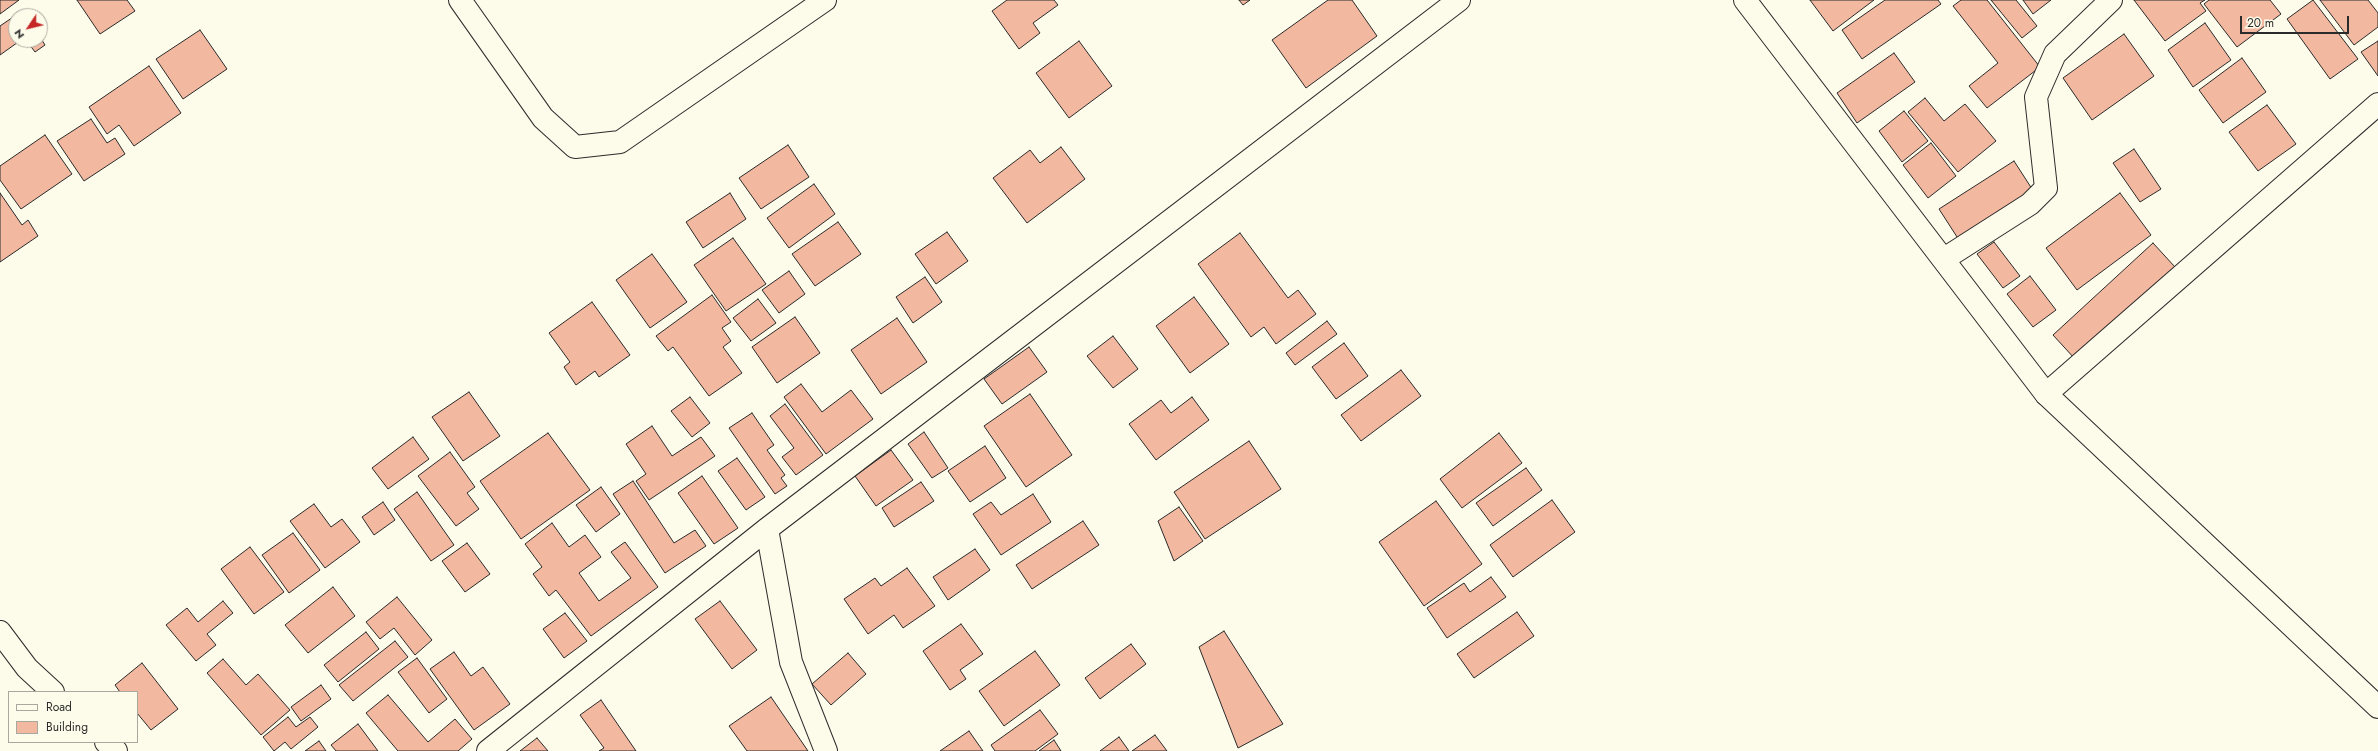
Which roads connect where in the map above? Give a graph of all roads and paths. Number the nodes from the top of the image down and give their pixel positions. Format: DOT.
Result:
graph roads {
  1 [pos="460,0"];
  2 [pos="825,0"];
  3 [pos="1459,0"];
  4 [pos="1745,0"];
  5 [pos="2111,0"];
  6 [pos="2378,104"];
  7 [pos="1944,259"];
  8 [pos="2046,394"];
  9 [pos="767,529"];
  10 [pos="0,632"];
  11 [pos="52,691"];
  12 [pos="2378,707"];
  13 [pos="107,743"];
  14 [pos="116,751"];
  15 [pos="488,751"];
  16 [pos="826,751"];
  1 -- 2 [label="street"];
  3 -- 9 [label="street"];
  4 -- 7 [label="street"];
  5 -- 7 [label="street"];
  6 -- 8 [label="street"];
  7 -- 8 [label="street"];
  8 -- 12 [label="street"];
  9 -- 15 [label="street"];
  9 -- 16 [label="street"];
  10 -- 11 [label="street"];
  13 -- 14 [label="street"];
}
